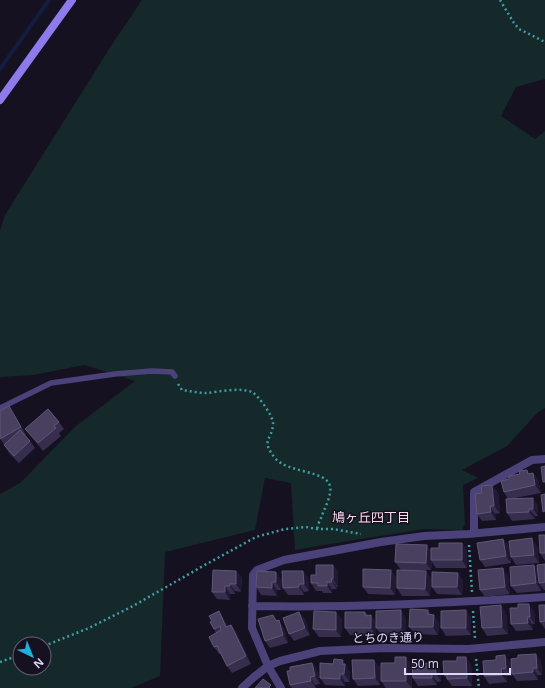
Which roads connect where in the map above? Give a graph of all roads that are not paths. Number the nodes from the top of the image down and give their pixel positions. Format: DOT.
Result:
graph roads {
  1 [pos="72,0"];
  2 [pos="0,100"];
  3 [pos="175,376"];
  4 [pos="0,408"];
  5 [pos="545,459"];
  6 [pos="545,526"];
  7 [pos="474,533"];
  8 [pos="545,597"];
  9 [pos="252,606"];
  10 [pos="545,642"];
  11 [pos="268,666"];
  12 [pos="242,688"];
  13 [pos="281,688"];
  1 -- 2 [label="main road"];
  3 -- 4 [label="lane"];
  5 -- 7 [label="street"];
  6 -- 7 [label="street"];
  7 -- 9 [label="street"];
  8 -- 9 [label="street"];
  9 -- 11 [label="street"];
  10 -- 11 [label="street, とちのき通り"];
  11 -- 12 [label="street, とちのき通り"];
  11 -- 13 [label="street"];
}
